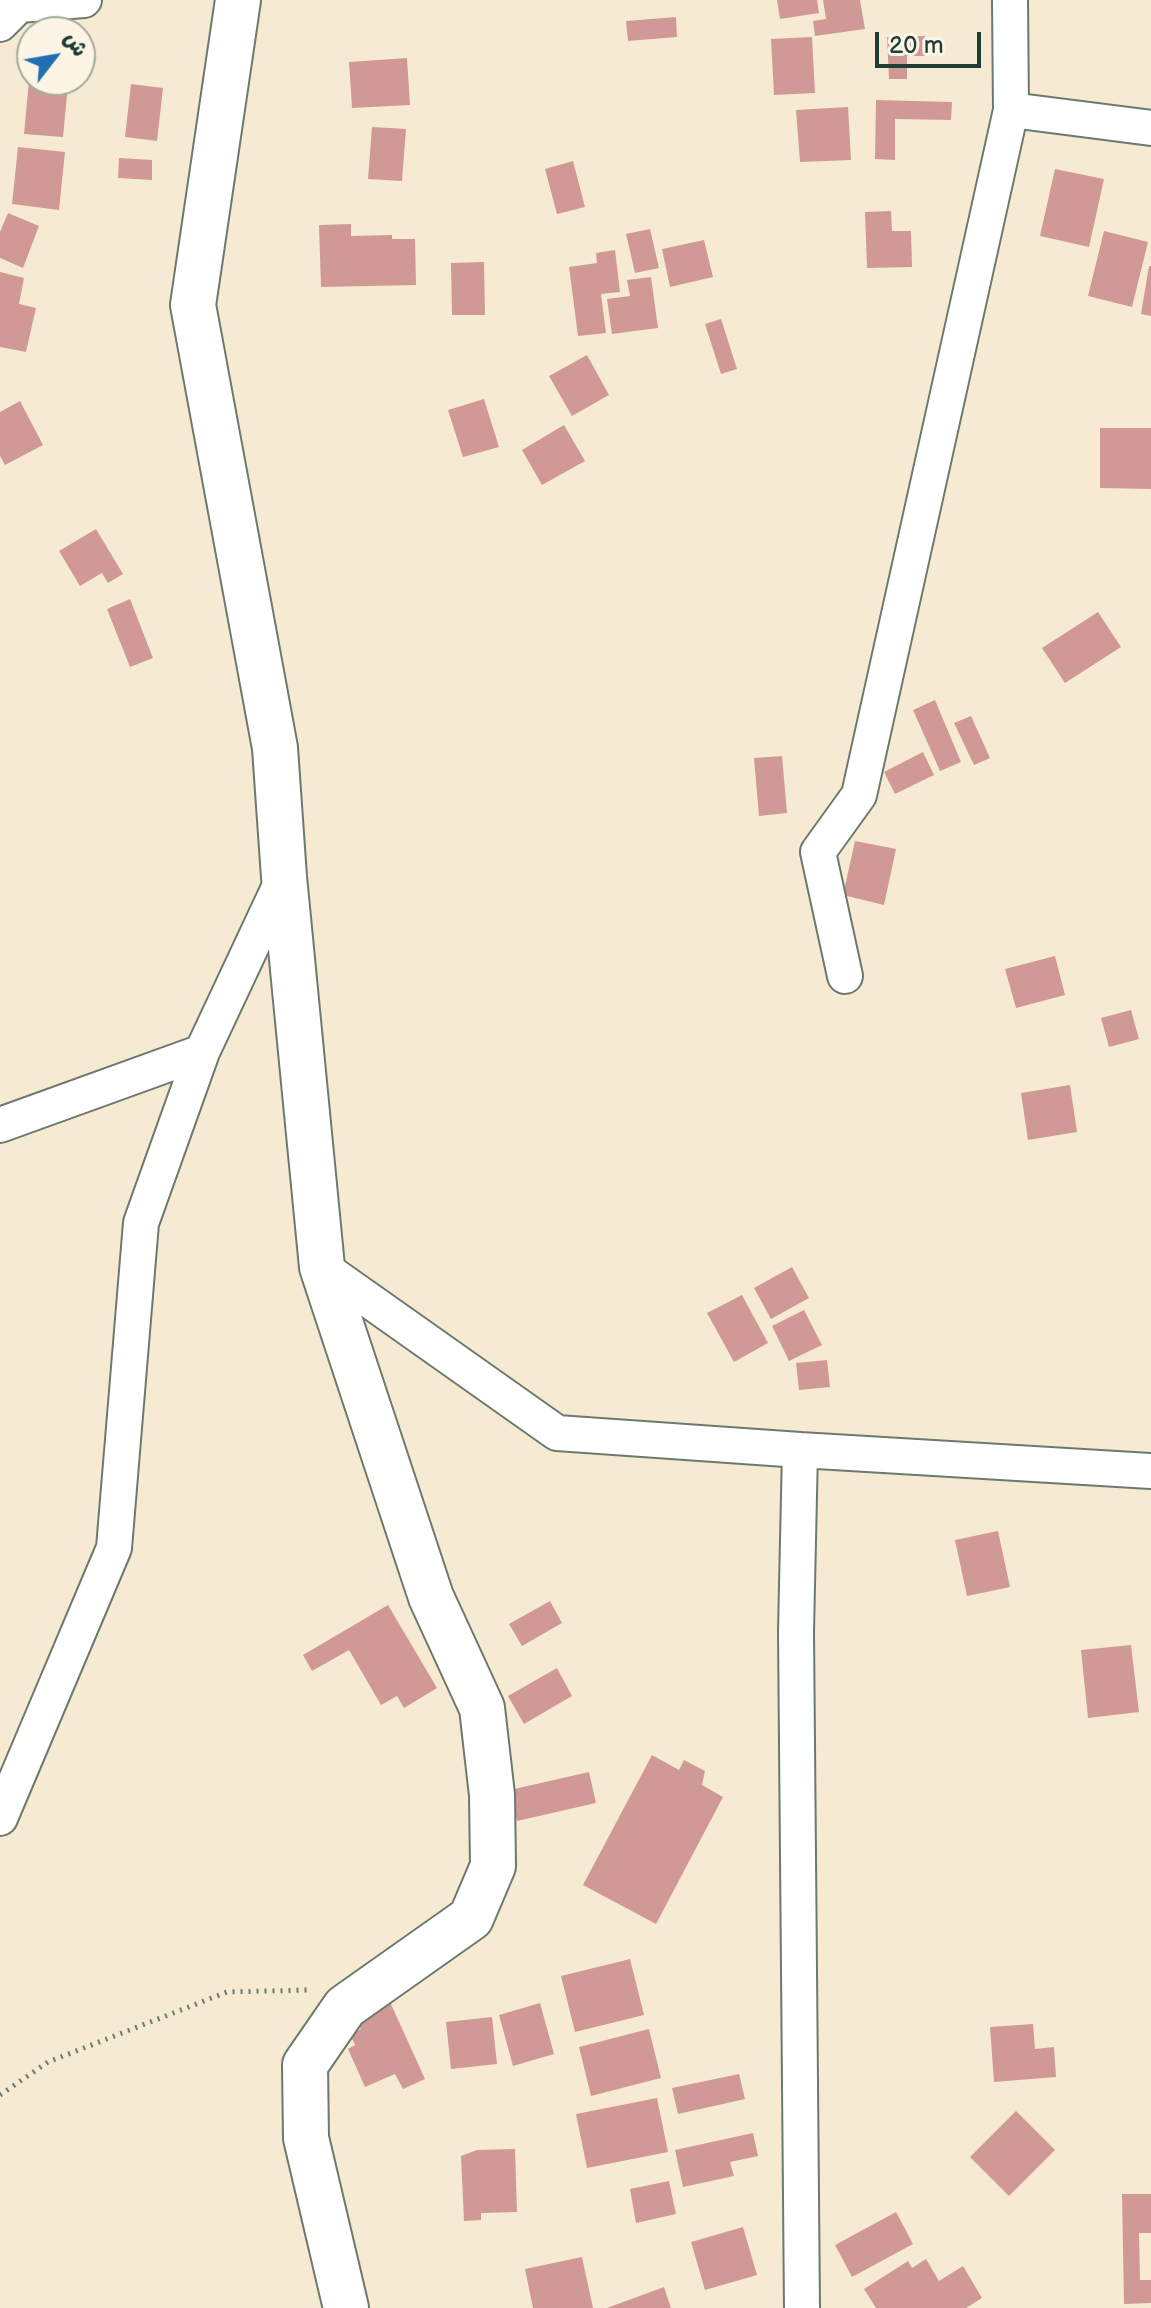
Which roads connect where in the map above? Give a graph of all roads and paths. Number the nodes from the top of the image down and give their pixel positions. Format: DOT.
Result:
graph roads {
  1 [pos="84,0"];
  2 [pos="238,0"];
  3 [pos="1010,0"];
  4 [pos="0,24"];
  5 [pos="1011,110"];
  6 [pos="1151,128"];
  7 [pos="284,877"];
  8 [pos="845,976"];
  9 [pos="202,1052"];
  10 [pos="0,1125"];
  11 [pos="322,1267"];
  12 [pos="800,1450"];
  13 [pos="1151,1471"];
  14 [pos="0,1818"];
  15 [pos="369,1989"];
  16 [pos="0,2095"];
  17 [pos="346,2308"];
  18 [pos="802,2308"];
  1 -- 4 [label="street"];
  2 -- 7 [label="street"];
  3 -- 5 [label="street"];
  5 -- 6 [label="street"];
  5 -- 8 [label="street"];
  7 -- 9 [label="street"];
  7 -- 11 [label="street"];
  9 -- 10 [label="street"];
  9 -- 14 [label="street"];
  11 -- 12 [label="street"];
  11 -- 15 [label="street"];
  12 -- 13 [label="street"];
  12 -- 18 [label="street"];
  15 -- 16 [label="path"];
  15 -- 17 [label="street"];
}
